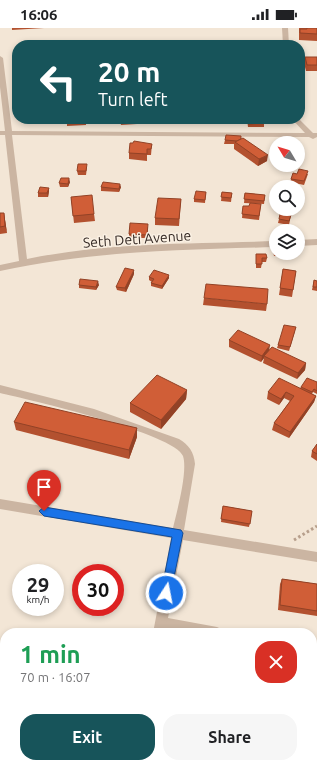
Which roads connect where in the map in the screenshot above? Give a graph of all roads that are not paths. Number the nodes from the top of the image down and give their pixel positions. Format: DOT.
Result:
graph roads {
  1 [pos="285,28"];
  2 [pos="286,40"];
  3 [pos="0,58"];
  4 [pos="301,124"];
  5 [pos="4,133"];
  6 [pos="314,135"];
  7 [pos="317,142"];
  8 [pos="317,242"];
  9 [pos="305,243"];
  10 [pos="269,244"];
  11 [pos="23,262"];
  12 [pos="0,268"];
  13 [pos="0,389"];
  14 [pos="0,504"];
  15 [pos="178,533"];
  16 [pos="317,557"];
  17 [pos="160,628"];
  1 -- 2 [label="street"];
  3 -- 5 [label="street"];
  4 -- 6 [label="street"];
  5 -- 6 [label="street"];
  5 -- 11 [label="street"];
  6 -- 7 [label="street"];
  8 -- 9 [label="street"];
  10 -- 11 [label="street, Seth Deti Avenue"];
  11 -- 12 [label="street, Seth Deti Avenue"];
  13 -- 15 [label="street"];
  14 -- 15 [label="street"];
  15 -- 16 [label="street"];
  15 -- 17 [label="street"];
}
